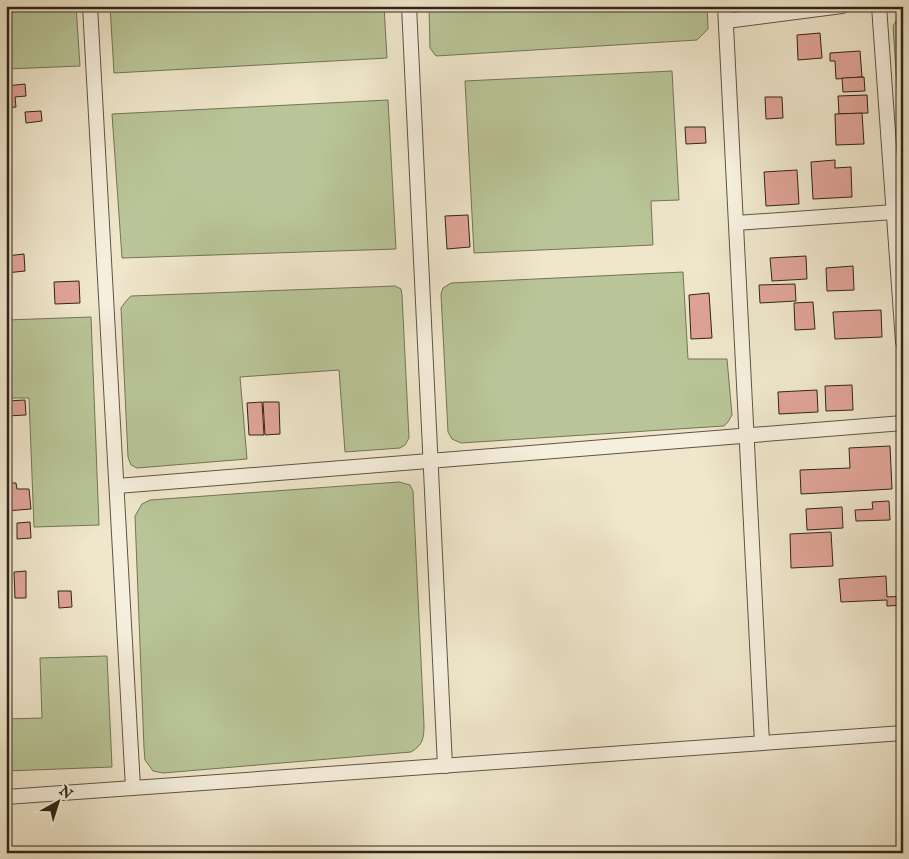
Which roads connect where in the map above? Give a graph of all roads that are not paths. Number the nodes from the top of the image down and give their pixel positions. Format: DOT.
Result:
graph roads {
  1 [pos="90,6"];
  2 [pos="409,6"];
  3 [pos="725,6"];
  4 [pos="842,6"];
  5 [pos="879,6"];
  6 [pos="726,22"];
  7 [pos="894,212"];
  8 [pos="736,223"];
  9 [pos="903,342"];
  10 [pos="903,423"];
  11 [pos="747,435"];
  12 [pos="431,461"];
  13 [pos="117,486"];
  14 [pos="903,733"];
  15 [pos="762,743"];
  16 [pos="445,766"];
  17 [pos="133,788"];
  18 [pos="6,797"];
  1 -- 13 [label="street"];
  2 -- 12 [label="street"];
  3 -- 6 [label="street"];
  4 -- 6 [label="street"];
  5 -- 7 [label="street"];
  6 -- 8 [label="street"];
  7 -- 8 [label="street"];
  7 -- 9 [label="street"];
  8 -- 11 [label="street"];
  10 -- 11 [label="street"];
  11 -- 12 [label="street"];
  11 -- 15 [label="street"];
  12 -- 13 [label="street"];
  12 -- 16 [label="street"];
  13 -- 17 [label="street"];
  14 -- 15 [label="street"];
  15 -- 16 [label="street"];
  16 -- 17 [label="street"];
  17 -- 18 [label="street"];
}
